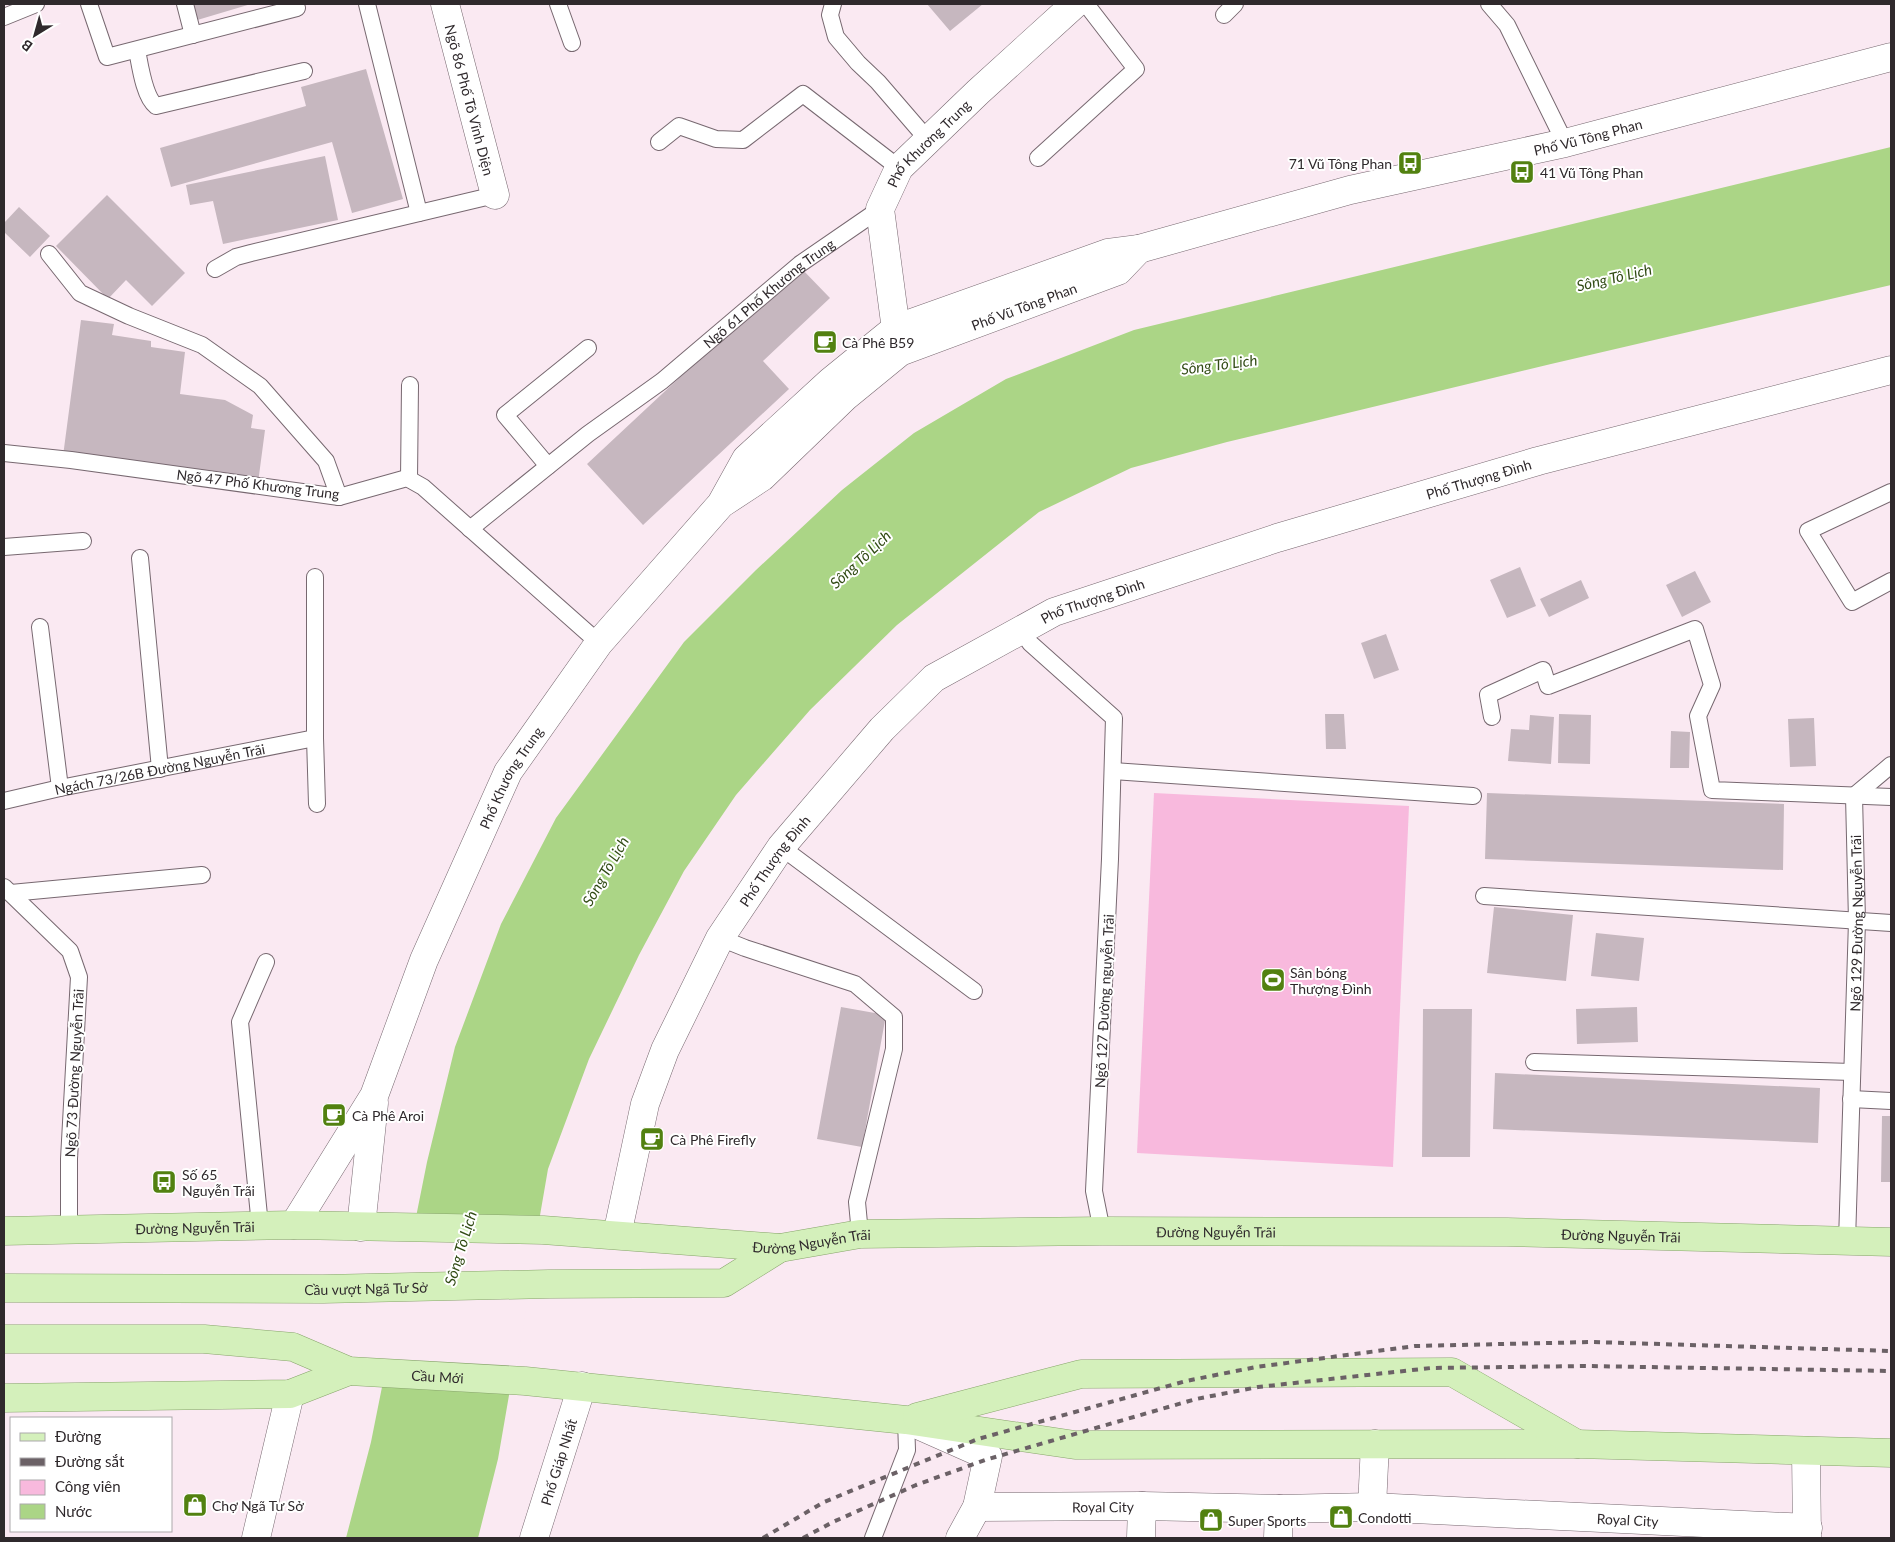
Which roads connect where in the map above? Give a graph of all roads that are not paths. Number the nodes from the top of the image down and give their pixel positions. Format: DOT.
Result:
graph roads {
  1 [pos="36,4"];
  2 [pos="89,4"];
  3 [pos="185,4"];
  4 [pos="367,4"];
  5 [pos="445,4"];
  6 [pos="558,4"];
  7 [pos="833,4"];
  8 [pos="1075,4"];
  9 [pos="1086,4"];
  10 [pos="1489,4"];
  11 [pos="298,8"];
  12 [pos="4,18"];
  13 [pos="193,35"];
  14 [pos="572,43"];
  15 [pos="136,50"];
  16 [pos="1891,57"];
  17 [pos="304,71"];
  18 [pos="928,140"];
  19 [pos="659,142"];
  20 [pos="1565,143"];
  21 [pos="1038,158"];
  22 [pos="900,168"];
  23 [pos="495,195"];
  24 [pos="880,208"];
  25 [pos="419,213"];
  26 [pos="49,254"];
  27 [pos="215,269"];
  28 [pos="897,340"];
  29 [pos="588,348"];
  30 [pos="1891,370"];
  31 [pos="410,385"];
  32 [pos="4,453"];
  33 [pos="548,466"];
  34 [pos="410,479"];
  35 [pos="1891,492"];
  36 [pos="339,497"];
  37 [pos="470,529"];
  38 [pos="83,541"];
  39 [pos="4,547"];
  40 [pos="140,558"];
  41 [pos="315,578"];
  42 [pos="1891,581"];
  43 [pos="40,627"];
  44 [pos="1021,629"];
  45 [pos="599,643"];
  46 [pos="1492,717"];
  47 [pos="315,738"];
  48 [pos="1891,765"];
  49 [pos="160,769"];
  50 [pos="1113,771"];
  51 [pos="60,788"];
  52 [pos="1473,796"];
  53 [pos="1854,796"];
  54 [pos="1891,797"];
  55 [pos="4,801"];
  56 [pos="317,804"];
  57 [pos="781,847"];
  58 [pos="202,874"];
  59 [pos="7,890"];
  60 [pos="1484,896"];
  61 [pos="1857,921"];
  62 [pos="1891,923"];
  63 [pos="720,938"];
  64 [pos="266,962"];
  65 [pos="974,991"];
  66 [pos="1534,1062"];
  67 [pos="1852,1072"];
  68 [pos="374,1096"];
  69 [pos="1851,1099"];
  70 [pos="1891,1101"];
  71 [pos="294,1225"];
  72 [pos="260,1226"];
  73 [pos="373,1227"];
  74 [pos="69,1229"];
  75 [pos="4,1231"];
  76 [pos="1102,1231"];
  77 [pos="860,1234"];
  78 [pos="617,1235"];
  79 [pos="1847,1241"];
  80 [pos="1891,1242"];
  81 [pos="780,1248"];
  82 [pos="4,1288"];
  83 [pos="4,1340"];
  84 [pos="349,1371"];
  85 [pos="582,1386"];
  86 [pos="290,1394"];
  87 [pos="4,1398"];
  88 [pos="906,1420"];
  89 [pos="1375,1444"];
  90 [pos="1577,1444"];
  91 [pos="1806,1450"];
  92 [pos="1891,1453"];
  93 [pos="1142,1506"];
  94 [pos="977,1507"];
  95 [pos="1372,1507"];
  96 [pos="1279,1509"];
  97 [pos="1807,1533"];
  98 [pos="256,1538"];
  99 [pos="534,1538"];
  100 [pos="873,1538"];
  101 [pos="960,1538"];
  102 [pos="1141,1538"];
  103 [pos="1278,1538"];
  1 -- 12 [label="lane"];
  2 -- 15 [label="lane"];
  3 -- 13 [label="lane"];
  4 -- 25 [label="lane"];
  5 -- 23 [label="main road, Ngõ 86 Phố Tô Vĩnh Diện"];
  6 -- 14 [label="lane"];
  7 -- 18 [label="lane"];
  8 -- 18 [label="main road, Phố Khương Trung"];
  9 -- 21 [label="lane"];
  10 -- 20 [label="lane"];
  11 -- 13 [label="lane"];
  13 -- 15 [label="lane"];
  15 -- 17 [label="lane"];
  16 -- 20 [label="main road, Phố Vũ Tông Phan"];
  18 -- 22 [label="main road, Phố Khương Trung"];
  19 -- 22 [label="lane"];
  20 -- 28 [label="main road, Phố Vũ Tông Phan"];
  22 -- 24 [label="main road, Phố Khương Trung"];
  23 -- 25 [label="lane"];
  24 -- 28 [label="main road"];
  24 -- 33 [label="lane, Ngõ 61 Phố Khương Trung"];
  25 -- 27 [label="lane"];
  26 -- 36 [label="lane"];
  28 -- 45 [label="main road, Phố Khương Trung"];
  29 -- 33 [label="lane"];
  30 -- 44 [label="main road, Phố Thượng Đình"];
  31 -- 34 [label="lane"];
  32 -- 36 [label="lane, Ngõ 47 Phố Khương Trung"];
  33 -- 37 [label="lane, Ngõ 61 Phố Khương Trung"];
  34 -- 36 [label="lane, Ngõ 47 Phố Khương Trung"];
  34 -- 37 [label="lane"];
  35 -- 42 [label="lane"];
  37 -- 45 [label="lane"];
  38 -- 39 [label="lane"];
  40 -- 49 [label="lane"];
  41 -- 47 [label="lane"];
  43 -- 51 [label="lane"];
  44 -- 50 [label="lane, Ngõ 127 Đường nguyễn Trãi"];
  44 -- 57 [label="main road, Phố Thượng Đình"];
  45 -- 68 [label="main road, Phố Khương Trung"];
  46 -- 53 [label="lane"];
  47 -- 49 [label="lane, Ngách 73/26B Đường Nguyễn Trãi"];
  47 -- 56 [label="lane"];
  48 -- 53 [label="lane"];
  49 -- 51 [label="lane, Ngách 73/26B Đường Nguyễn Trãi"];
  50 -- 52 [label="lane"];
  50 -- 76 [label="lane, Ngõ 127 Đường nguyễn Trãi"];
  51 -- 55 [label="lane, Ngách 73/26B Đường Nguyễn Trãi"];
  53 -- 54 [label="lane"];
  53 -- 61 [label="lane, Ngõ 129 Đường Nguyễn Trãi"];
  57 -- 63 [label="main road, Phố Thượng Đình"];
  57 -- 65 [label="lane"];
  58 -- 59 [label="lane"];
  59 -- 74 [label="lane, Ngõ 73 Đường Nguyễn Trãi"];
  60 -- 61 [label="lane"];
  61 -- 62 [label="lane"];
  61 -- 67 [label="lane, Ngõ 129 Đường Nguyễn Trãi"];
  63 -- 77 [label="lane"];
  63 -- 78 [label="main road, Phố Thượng Đình"];
  64 -- 72 [label="lane"];
  66 -- 67 [label="lane"];
  67 -- 69 [label="lane, Ngõ 129 Đường Nguyễn Trãi"];
  68 -- 71 [label="main road, Phố Khương Trung"];
  68 -- 73 [label="main road, Phố Khương Trung"];
  69 -- 70 [label="lane"];
  69 -- 79 [label="lane, Ngõ 129 Đường Nguyễn Trãi"];
  71 -- 72 [label="main road, Đường Nguyễn Trãi"];
  71 -- 73 [label="main road, Đường Nguyễn Trãi"];
  72 -- 74 [label="main road, Đường Nguyễn Trãi"];
  73 -- 78 [label="main road, Đường Nguyễn Trãi"];
  74 -- 75 [label="main road, Đường Nguyễn Trãi"];
  76 -- 77 [label="main road, Đường Nguyễn Trãi"];
  76 -- 79 [label="main road, Đường Nguyễn Trãi"];
  77 -- 81 [label="main road, Đường Nguyễn Trãi"];
  78 -- 81 [label="main road, Đường Nguyễn Trãi"];
  79 -- 80 [label="main road, Đường Nguyễn Trãi"];
  81 -- 82 [label="main road, Cầu vượt Ngã Tư Sở"];
  83 -- 84 [label="main road"];
  84 -- 85 [label="main road, Cầu Mới"];
  84 -- 86 [label="main road"];
  85 -- 88 [label="main road"];
  85 -- 99 [label="main road, Phố Giáp Nhất"];
  86 -- 87 [label="main road"];
  86 -- 98 [label="main road"];
  88 -- 89 [label="main road"];
  88 -- 90 [label="main road"];
  88 -- 94 [label="main road"];
  88 -- 100 [label="lane"];
  89 -- 90 [label="main road"];
  89 -- 95 [label="main road"];
  90 -- 91 [label="main road"];
  91 -- 92 [label="main road"];
  91 -- 97 [label="main road, Royal City"];
  93 -- 94 [label="main road, Royal City"];
  93 -- 96 [label="main road, Royal City"];
  93 -- 102 [label="main road"];
  94 -- 101 [label="main road"];
  95 -- 96 [label="main road, Royal City"];
  95 -- 97 [label="main road, Royal City"];
  96 -- 103 [label="main road"];
}
